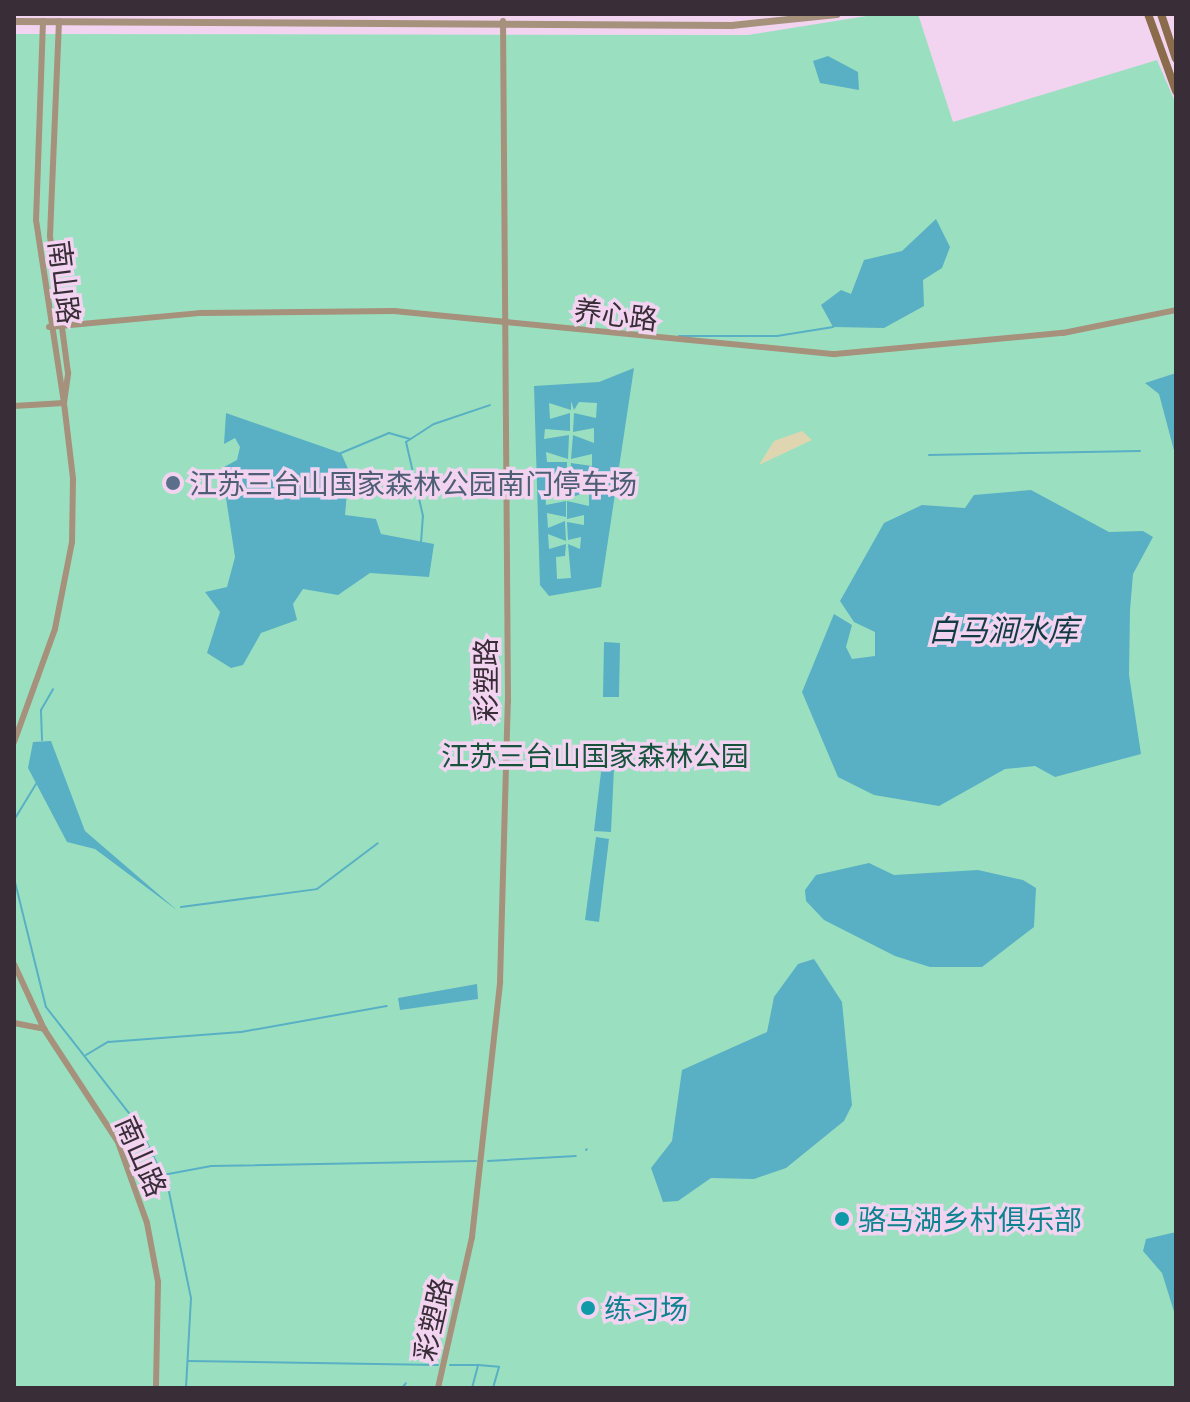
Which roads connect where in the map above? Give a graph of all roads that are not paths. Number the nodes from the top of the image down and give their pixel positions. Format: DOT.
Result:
graph roads {
  1 [pos="836,14"];
  2 [pos="1148,14"];
  3 [pos="1161,14"];
  4 [pos="252,18"];
  5 [pos="503,18"];
  6 [pos="14,21"];
  7 [pos="43,21"];
  8 [pos="59,21"];
  9 [pos="1176,59"];
  10 [pos="1176,91"];
  11 [pos="1176,310"];
  12 [pos="504,321"];
  13 [pos="61,325"];
  14 [pos="49,327"];
  15 [pos="64,403"];
  16 [pos="14,406"];
  17 [pos="14,742"];
  18 [pos="14,964"];
  19 [pos="14,1023"];
  20 [pos="44,1029"];
  21 [pos="156,1388"];
  22 [pos="438,1388"];
  1 -- 5 [label="street"];
  2 -- 10 [label="main road"];
  3 -- 9 [label="main road"];
  4 -- 5 [label="street"];
  4 -- 8 [label="street"];
  5 -- 12 [label="street, 彩塑路"];
  6 -- 7 [label="street"];
  7 -- 8 [label="street"];
  7 -- 14 [label="street, 南山路"];
  8 -- 13 [label="street, 南山路"];
  11 -- 12 [label="street, 养心路"];
  12 -- 13 [label="street, 养心路"];
  12 -- 22 [label="street, 彩塑路"];
  13 -- 14 [label="street, 养心路"];
  13 -- 15 [label="street, 南山路"];
  14 -- 15 [label="street, 南山路"];
  15 -- 16 [label="street"];
  15 -- 17 [label="street, 南山路"];
  18 -- 20 [label="street, 南山路"];
  19 -- 20 [label="street"];
  20 -- 21 [label="street, 南山路"];
}
